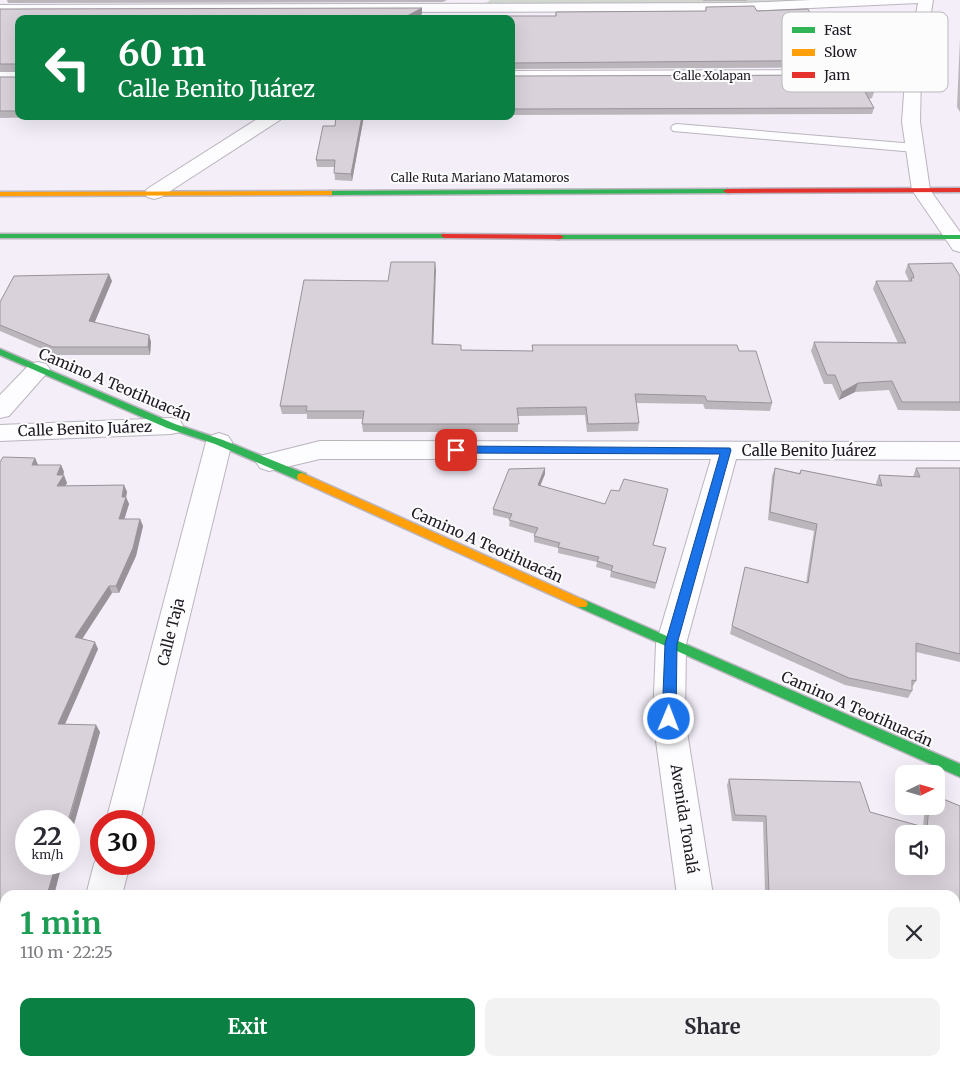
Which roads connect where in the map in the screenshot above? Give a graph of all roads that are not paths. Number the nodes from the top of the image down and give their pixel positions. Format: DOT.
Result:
graph roads {
  1 [pos="915,0"];
  2 [pos="459,4"];
  3 [pos="0,9"];
  4 [pos="440,15"];
  5 [pos="515,76"];
  6 [pos="782,76"];
  7 [pos="0,77"];
  8 [pos="15,77"];
  9 [pos="912,92"];
  10 [pos="268,120"];
  11 [pos="677,128"];
  12 [pos="915,148"];
  13 [pos="920,190"];
  14 [pos="960,190"];
  15 [pos="154,193"];
  16 [pos="0,194"];
  17 [pos="0,236"];
  18 [pos="959,240"];
  19 [pos="0,352"];
  20 [pos="38,369"];
  21 [pos="0,410"];
  22 [pos="171,426"];
  23 [pos="0,433"];
  24 [pos="219,442"];
  25 [pos="726,450"];
  26 [pos="960,451"];
  27 [pos="269,462"];
  28 [pos="671,644"];
  29 [pos="960,771"];
  30 [pos="126,810"];
  31 [pos="109,875"];
  32 [pos="105,890"];
  33 [pos="695,890"];
  1 -- 2 [label="street"];
  2 -- 3 [label="street"];
  2 -- 4 [label="street"];
  5 -- 6 [label="street, Calle Xolapan"];
  7 -- 8 [label="street"];
  9 -- 12 [label="street"];
  10 -- 15 [label="street"];
  11 -- 12 [label="lane"];
  12 -- 13 [label="street"];
  13 -- 14 [label="main road, Calle Ruta Mariano Matamoros"];
  13 -- 15 [label="main road, Calle Ruta Mariano Matamoros"];
  13 -- 18 [label="street"];
  15 -- 16 [label="main road, Calle Ruta Mariano Matamoros"];
  17 -- 18 [label="main road"];
  19 -- 20 [label="main road, Camino A Teotihuacán"];
  20 -- 21 [label="street"];
  20 -- 22 [label="main road, Camino A Teotihuacán"];
  22 -- 23 [label="street, Calle Benito Juárez"];
  22 -- 24 [label="main road, Camino A Teotihuacán"];
  24 -- 27 [label="main road, Camino A Teotihuacán"];
  24 -- 30 [label="street, Calle Taja"];
  25 -- 26 [label="street, Calle Benito Juárez"];
  25 -- 27 [label="street, Calle Benito Juárez"];
  25 -- 28 [label="street, Avenida Tonalá"];
  27 -- 28 [label="main road, Camino A Teotihuacán"];
  28 -- 29 [label="main road, Camino A Teotihuacán"];
  28 -- 33 [label="street, Avenida Tonalá"];
  31 -- 32 [label="street"];
}
